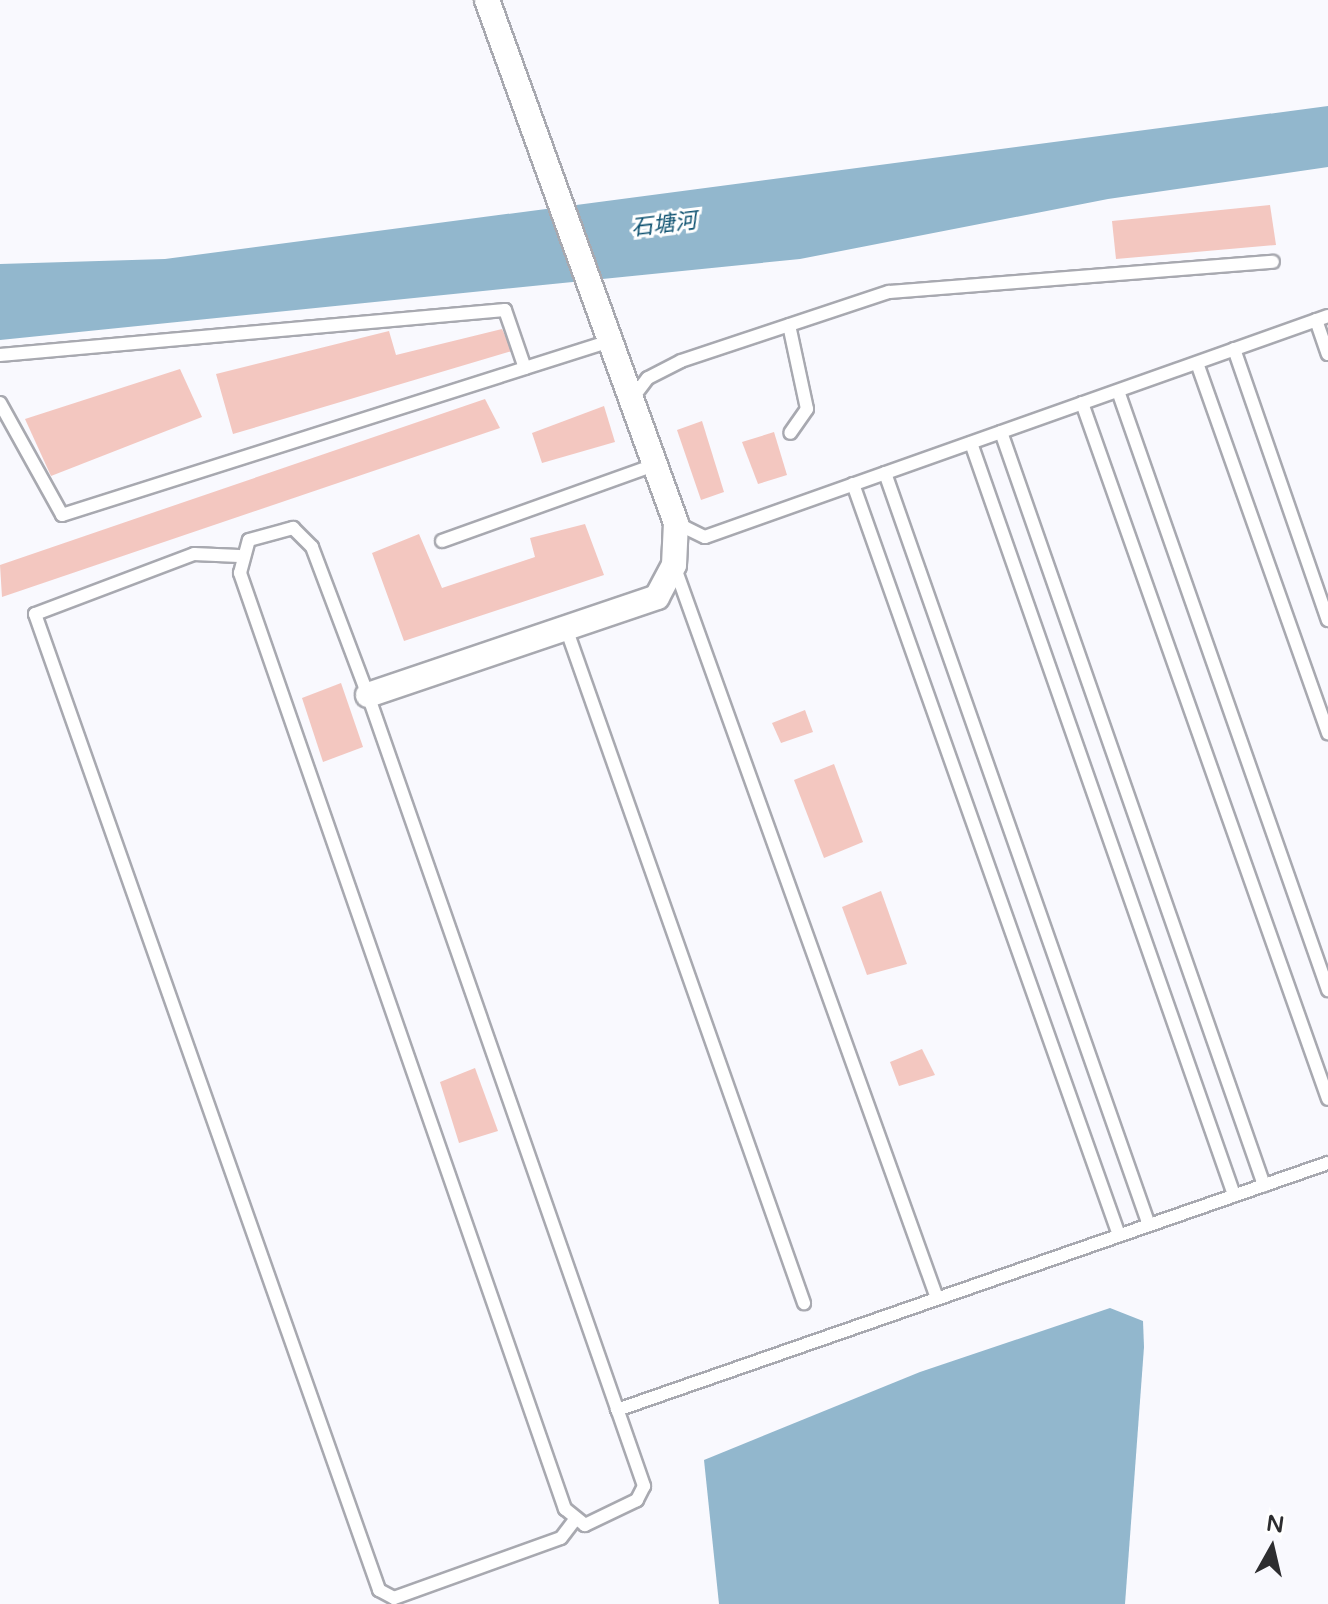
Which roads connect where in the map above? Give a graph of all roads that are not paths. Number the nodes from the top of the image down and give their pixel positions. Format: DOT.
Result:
graph roads {
  1 [pos="487,0"];
  2 [pos="1273,262"];
  3 [pos="1322,318"];
  4 [pos="789,325"];
  5 [pos="607,342"];
  6 [pos="1234,349"];
  7 [pos="1328,354"];
  8 [pos="0,355"];
  9 [pos="1197,363"];
  10 [pos="525,368"];
  11 [pos="1118,391"];
  12 [pos="630,402"];
  13 [pos="0,403"];
  14 [pos="1082,403"];
  15 [pos="1001,432"];
  16 [pos="790,433"];
  17 [pos="971,443"];
  18 [pos="654,465"];
  19 [pos="885,473"];
  20 [pos="853,484"];
  21 [pos="676,523"];
  22 [pos="442,541"];
  23 [pos="239,556"];
  24 [pos="674,565"];
  25 [pos="1328,620"];
  26 [pos="566,628"];
  27 [pos="368,695"];
  28 [pos="1328,733"];
  29 [pos="1328,990"];
  30 [pos="1328,1099"];
  31 [pos="1328,1163"];
  32 [pos="1264,1185"];
  33 [pos="1234,1195"];
  34 [pos="1149,1225"];
  35 [pos="1119,1235"];
  36 [pos="937,1298"];
  37 [pos="804,1303"];
  38 [pos="617,1410"];
  39 [pos="573,1522"];
  1 -- 5 [label="street"];
  2 -- 4 [label="lane"];
  3 -- 6 [label="lane"];
  3 -- 7 [label="lane"];
  4 -- 12 [label="lane"];
  4 -- 16 [label="lane"];
  5 -- 10 [label="lane"];
  5 -- 12 [label="street"];
  6 -- 9 [label="lane"];
  6 -- 25 [label="lane"];
  8 -- 10 [label="lane"];
  9 -- 11 [label="lane"];
  9 -- 28 [label="lane"];
  10 -- 13 [label="lane"];
  11 -- 14 [label="lane"];
  11 -- 29 [label="lane"];
  12 -- 18 [label="street"];
  14 -- 15 [label="lane"];
  14 -- 30 [label="lane"];
  15 -- 17 [label="lane"];
  15 -- 32 [label="lane"];
  17 -- 19 [label="lane"];
  17 -- 33 [label="lane"];
  18 -- 21 [label="street"];
  18 -- 22 [label="lane"];
  19 -- 20 [label="lane"];
  19 -- 34 [label="lane"];
  20 -- 21 [label="lane"];
  20 -- 35 [label="lane"];
  21 -- 24 [label="street"];
  23 -- 27 [label="lane"];
  23 -- 39 [label="lane"];
  23 -- 39 [label="lane"];
  24 -- 26 [label="street"];
  24 -- 36 [label="lane"];
  26 -- 27 [label="street"];
  26 -- 37 [label="lane"];
  27 -- 38 [label="lane"];
  31 -- 32 [label="lane"];
  32 -- 33 [label="lane"];
  33 -- 34 [label="lane"];
  34 -- 35 [label="lane"];
  35 -- 36 [label="lane"];
  36 -- 38 [label="lane"];
  38 -- 39 [label="lane"];
}
